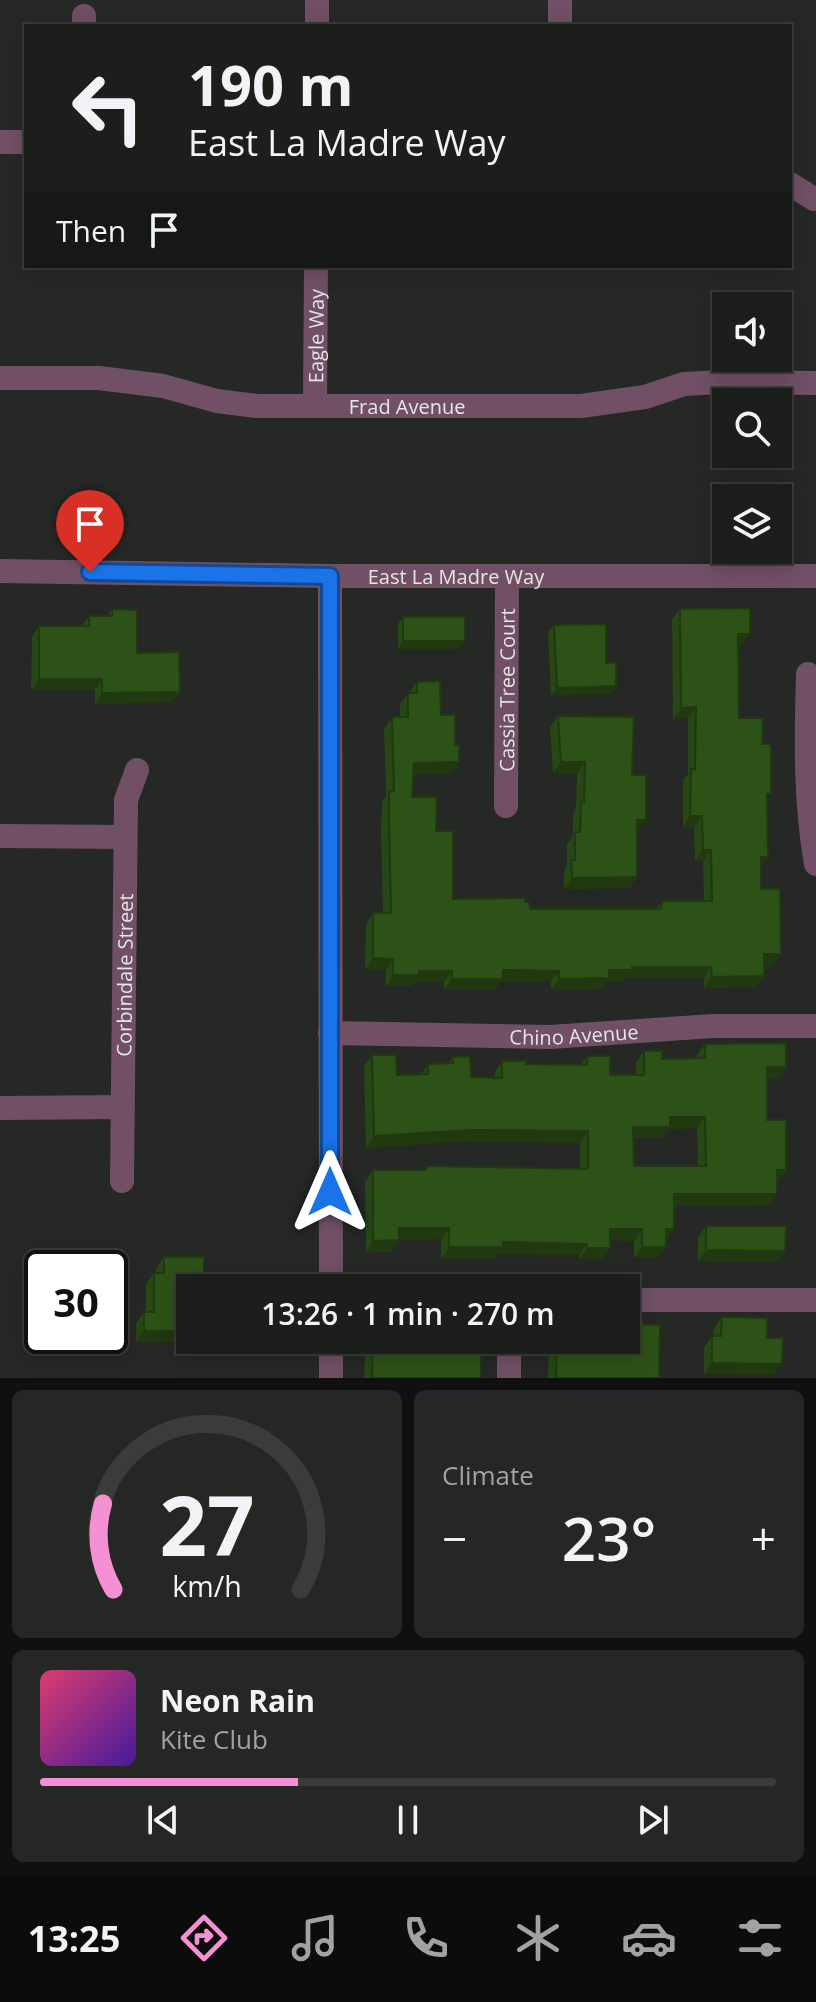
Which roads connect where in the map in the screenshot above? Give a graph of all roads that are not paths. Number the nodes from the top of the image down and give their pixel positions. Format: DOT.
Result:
graph roads {
  1 [pos="317,0"];
  2 [pos="560,0"];
  3 [pos="317,24"];
  4 [pos="560,24"];
  5 [pos="0,142"];
  6 [pos="24,142"];
  7 [pos="792,185"];
  8 [pos="814,199"];
  9 [pos="316,268"];
  10 [pos="0,378"];
  11 [pos="816,383"];
  12 [pos="315,406"];
  13 [pos="0,571"];
  14 [pos="330,576"];
  15 [pos="507,576"];
  16 [pos="816,576"];
  17 [pos="808,674"];
  18 [pos="137,770"];
  19 [pos="506,806"];
  20 [pos="0,836"];
  21 [pos="125,837"];
  22 [pos="816,864"];
  23 [pos="816,1026"];
  24 [pos="330,1033"];
  25 [pos="121,1107"];
  26 [pos="0,1108"];
  27 [pos="122,1181"];
  28 [pos="331,1274"];
  29 [pos="640,1300"];
  30 [pos="816,1300"];
  31 [pos="331,1354"];
  32 [pos="509,1354"];
  33 [pos="331,1378"];
  34 [pos="509,1378"];
  1 -- 3 [label="street"];
  2 -- 4 [label="street"];
  5 -- 6 [label="street"];
  7 -- 8 [label="street"];
  9 -- 12 [label="street, Eagle Way"];
  10 -- 12 [label="street, Frad Avenue"];
  11 -- 12 [label="street, Frad Avenue"];
  13 -- 14 [label="street, East La Madre Way"];
  14 -- 15 [label="street, East La Madre Way"];
  14 -- 24 [label="street"];
  15 -- 16 [label="street, East La Madre Way"];
  15 -- 19 [label="street, Cassia Tree Court"];
  17 -- 22 [label="street"];
  18 -- 21 [label="street, Corbindale Street"];
  20 -- 21 [label="street"];
  21 -- 25 [label="street, Corbindale Street"];
  23 -- 24 [label="street, Chino Avenue"];
  24 -- 28 [label="street"];
  25 -- 26 [label="street"];
  25 -- 27 [label="street, Corbindale Street"];
  29 -- 30 [label="street"];
  31 -- 33 [label="street"];
  32 -- 34 [label="street"];
}
